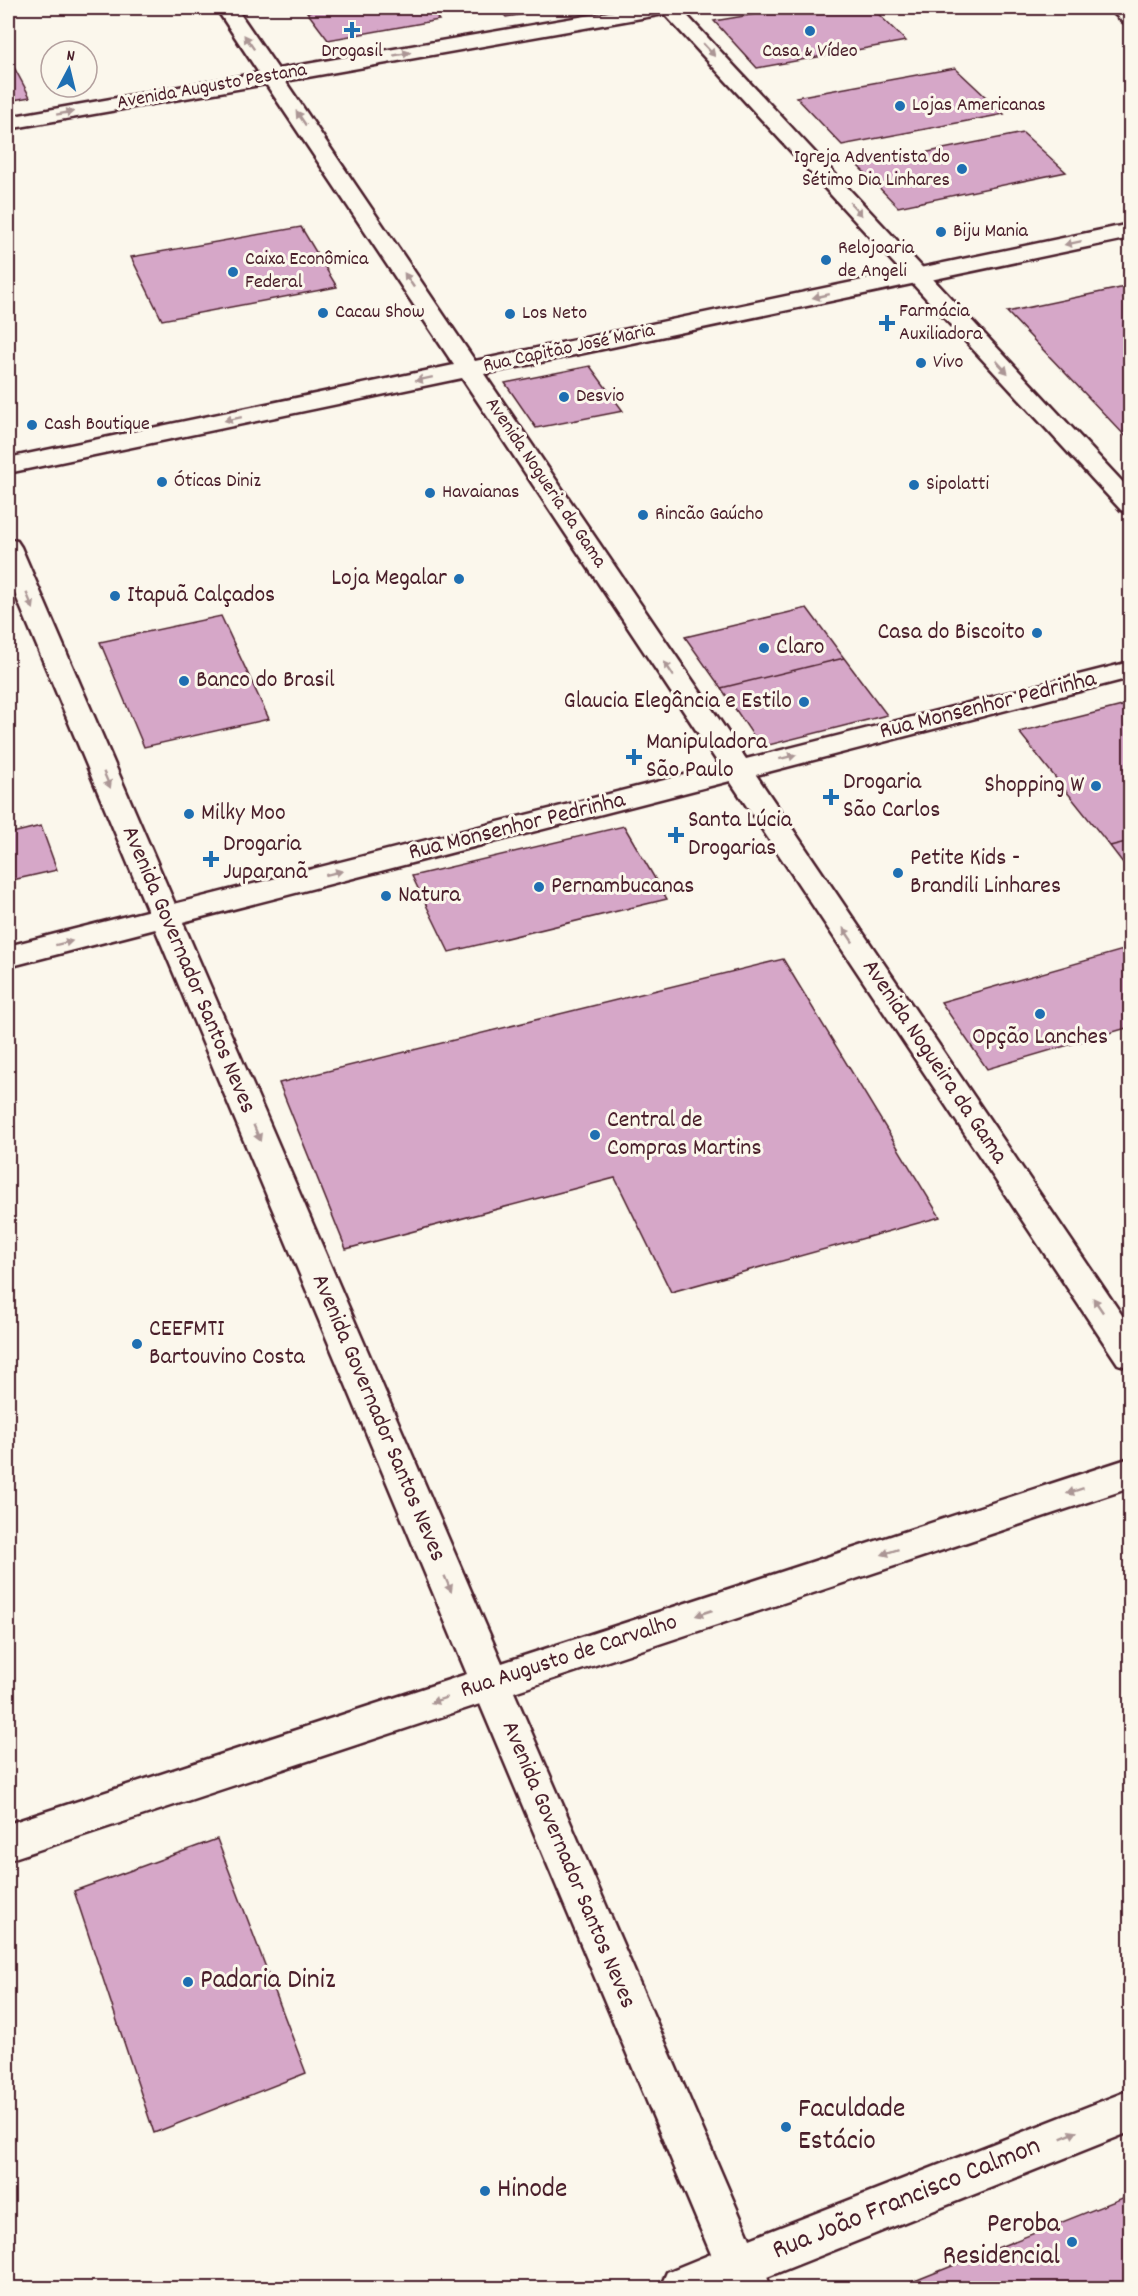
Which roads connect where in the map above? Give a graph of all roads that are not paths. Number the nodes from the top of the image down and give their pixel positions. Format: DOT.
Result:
graph roads {
  1 [pos="225,8"];
  2 [pos="664,8"];
  3 [pos="669,8"];
  4 [pos="1118,8"];
  5 [pos="1131,18"];
  6 [pos="273,76"];
  7 [pos="8,123"];
  8 [pos="1131,231"];
  9 [pos="918,276"];
  10 [pos="469,370"];
  11 [pos="8,466"];
  12 [pos="1131,506"];
  13 [pos="8,547"];
  14 [pos="1131,670"];
  15 [pos="737,770"];
  16 [pos="165,917"];
  17 [pos="8,957"];
  18 [pos="1131,1354"];
  19 [pos="1131,1473"];
  20 [pos="490,1683"];
  21 [pos="8,1842"];
  22 [pos="1131,2111"];
  23 [pos="743,2278"];
  24 [pos="683,2289"];
  6 -- 1 [label="street, one-way"];
  6 -- 2 [label="street, Avenida Augusto Pestana, one-way"];
  3 -- 9 [label="street, one-way"];
  4 -- 5 [label="street"];
  7 -- 6 [label="street, Avenida Augusto Pestana, one-way"];
  10 -- 6 [label="street, Avenida Nogueria da Gama, one-way"];
  8 -- 9 [label="street, Rua Capitão José Maria, one-way"];
  9 -- 10 [label="street, Rua Capitão José Maria, one-way"];
  9 -- 12 [label="street, one-way"];
  10 -- 11 [label="street, Rua Capitão José Maria, one-way"];
  15 -- 10 [label="street, Avenida Nogueria da Gama, one-way"];
  13 -- 16 [label="street, Avenida Governador Santos Neves, one-way"];
  15 -- 14 [label="street, Rua Monsenhor Pedrinha, one-way"];
  16 -- 15 [label="street, Rua Monsenhor Pedrinha, one-way"];
  18 -- 15 [label="street, Avenida Nogueira da Gama, one-way"];
  17 -- 16 [label="street, Rua Monsenhor Pedrinha, one-way"];
  16 -- 20 [label="street, Avenida Governador Santos Neves, one-way"];
  19 -- 20 [label="street, Rua Augusto de Carvalho, one-way"];
  20 -- 21 [label="street, Rua Augusto de Carvalho, one-way"];
  20 -- 23 [label="street, Avenida Governador Santos Neves"];
  23 -- 22 [label="street, Rua João Francisco Calmon, one-way"];
  23 -- 24 [label="street, Rua João Francisco Calmon"];
}
